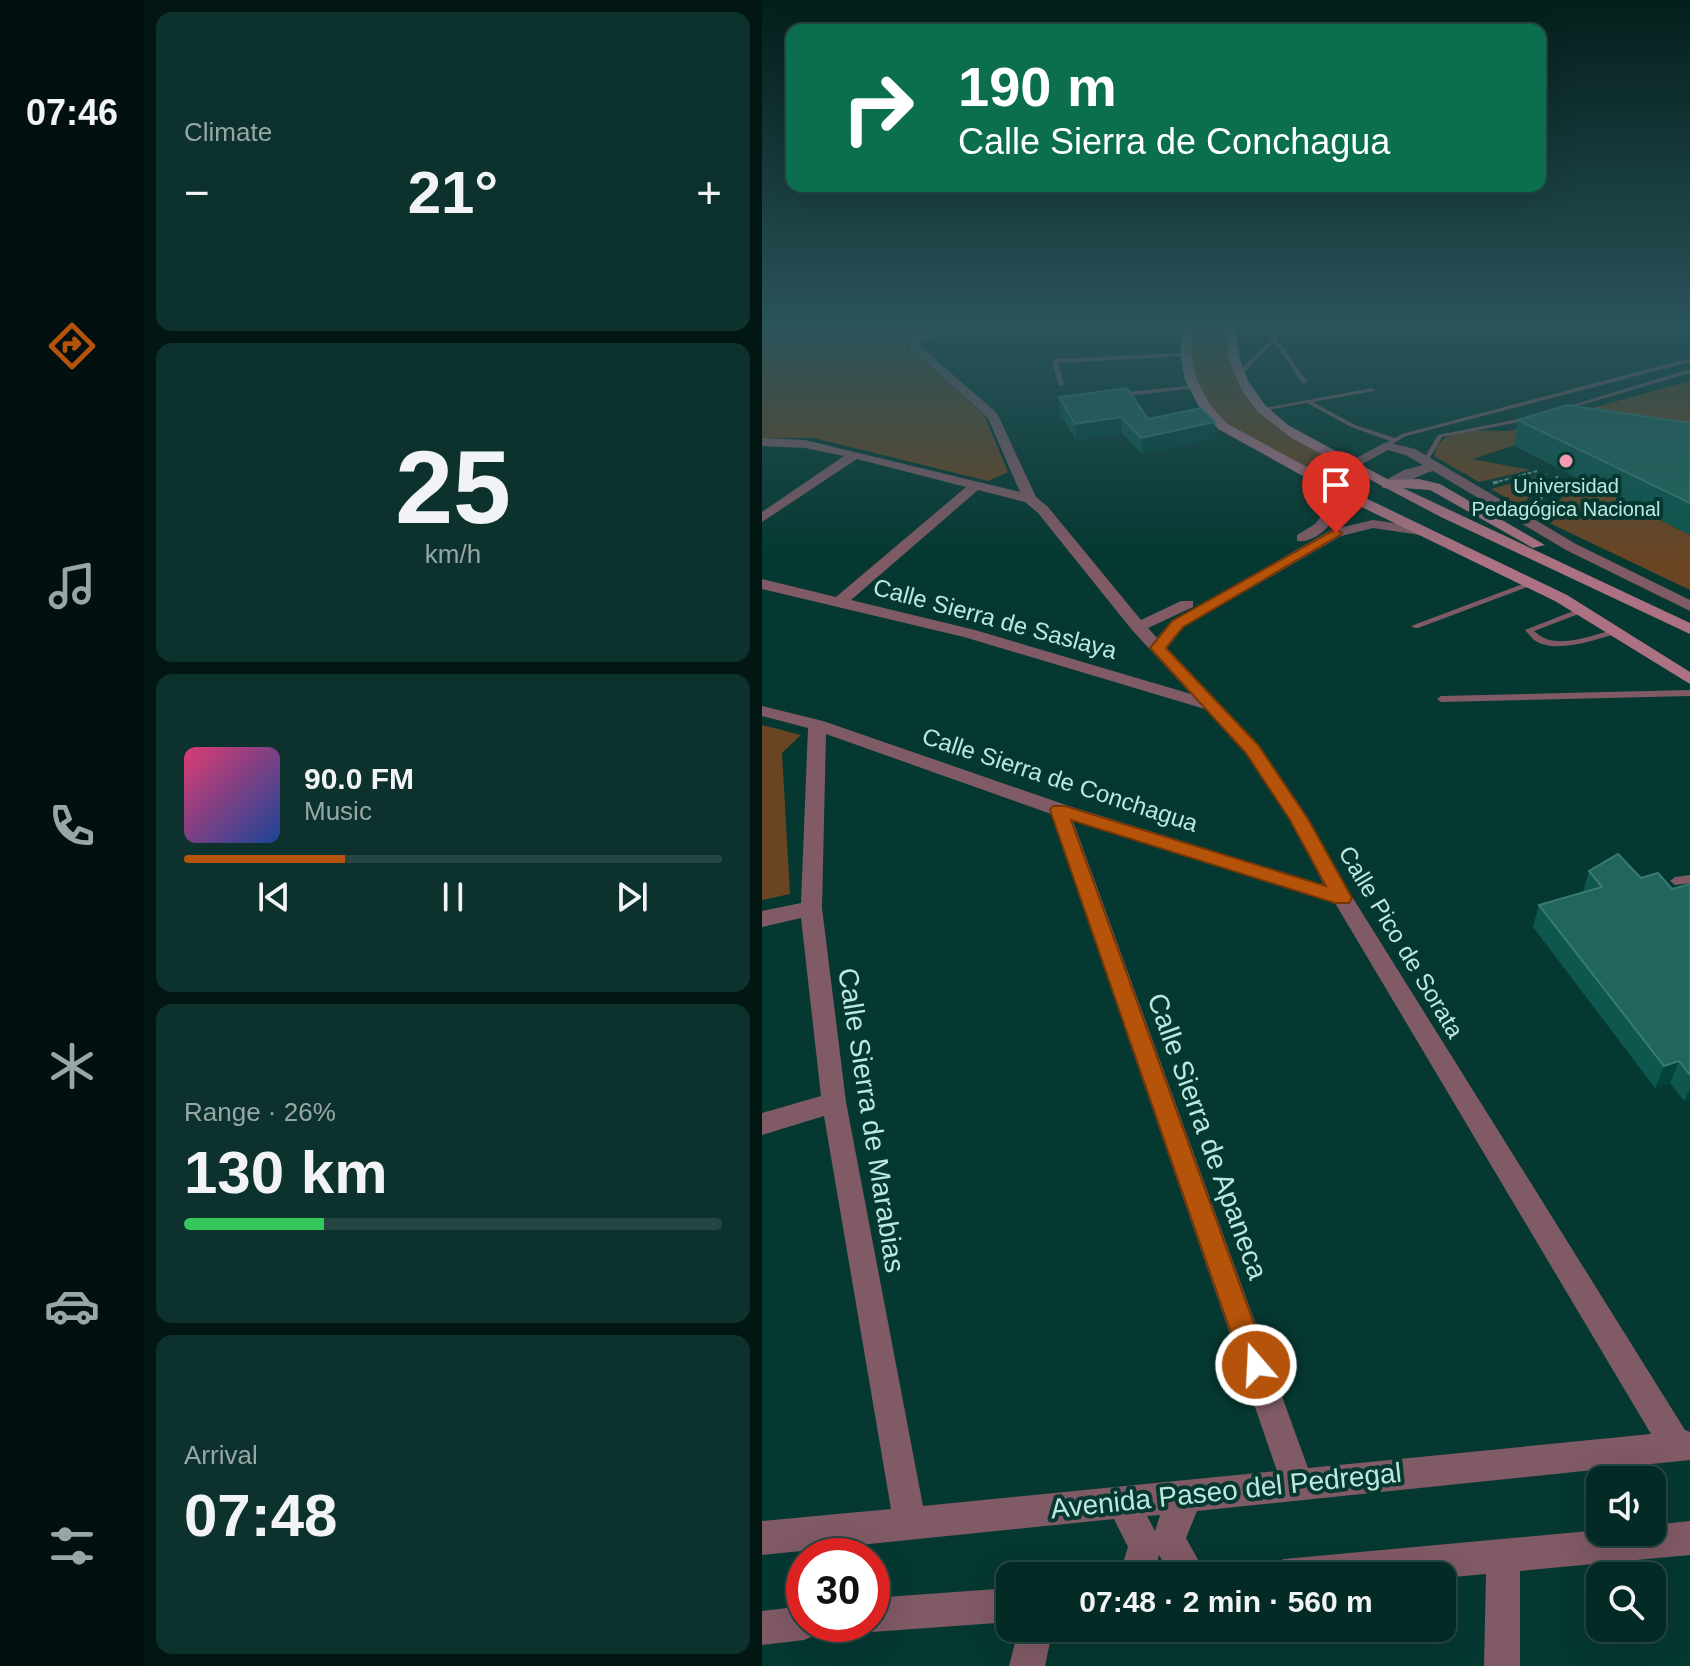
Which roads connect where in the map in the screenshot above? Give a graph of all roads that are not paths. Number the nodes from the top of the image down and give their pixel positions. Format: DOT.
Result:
graph roads {
  1 [pos="980,405"];
  2 [pos="1203,405"];
  3 [pos="1259,405"];
  4 [pos="1291,405"];
  5 [pos="1314,405"];
  6 [pos="1518,405"];
  7 [pos="1576,405"];
  8 [pos="1262,409"];
  9 [pos="1552,412"];
  10 [pos="1538,416"];
  11 [pos="1413,433"];
  12 [pos="1434,440"];
  13 [pos="762,442"];
  14 [pos="1390,443"];
  15 [pos="855,455"];
  16 [pos="1429,464"];
  17 [pos="1350,465"];
  18 [pos="1320,479"];
  19 [pos="976,485"];
  20 [pos="1387,485"];
  21 [pos="1346,494"];
  22 [pos="1030,499"];
  23 [pos="762,518"];
  24 [pos="1420,531"];
  25 [pos="762,584"];
  26 [pos="1531,584"];
  27 [pos="840,602"];
  28 [pos="1690,606"];
  29 [pos="1581,610"];
  30 [pos="1415,626"];
  31 [pos="1138,627"];
  32 [pos="1690,629"];
  33 [pos="1616,631"];
  34 [pos="1163,653"];
  35 [pos="1113,675"];
  36 [pos="1690,679"];
  37 [pos="1690,693"];
  38 [pos="1441,699"];
  39 [pos="1213,706"];
  40 [pos="762,711"];
  41 [pos="817,725"];
  42 [pos="1059,810"];
  43 [pos="1690,879"];
  44 [pos="1675,881"];
  45 [pos="1342,898"];
  46 [pos="811,908"];
  47 [pos="762,919"];
  48 [pos="834,1102"];
  49 [pos="762,1124"];
  50 [pos="1684,1446"];
  51 [pos="1297,1482"];
  52 [pos="1190,1493"];
  53 [pos="1122,1500"];
  54 [pos="909,1520"];
  55 [pos="762,1538"];
  56 [pos="1690,1538"];
  57 [pos="1503,1557"];
  58 [pos="1140,1562"];
  59 [pos="1182,1562"];
  60 [pos="1445,1562"];
  61 [pos="996,1606"];
  62 [pos="890,1614"];
  63 [pos="786,1625"];
  64 [pos="762,1628"];
  65 [pos="1033,1642"];
  66 [pos="1027,1666"];
  67 [pos="1502,1666"];
  1 -- 22 [label="street, Calle Pico de Sorata"];
  2 -- 18 [label="main road"];
  3 -- 8 [label="main road"];
  4 -- 8 [label="lane"];
  5 -- 14 [label="lane"];
  6 -- 11 [label="lane"];
  7 -- 9 [label="lane"];
  8 -- 17 [label="main road"];
  10 -- 12 [label="lane"];
  11 -- 12 [label="lane"];
  11 -- 14 [label="lane"];
  12 -- 16 [label="lane"];
  13 -- 15 [label="street"];
  14 -- 16 [label="street"];
  14 -- 17 [label="street"];
  15 -- 19 [label="street"];
  15 -- 23 [label="street"];
  16 -- 20 [label="street"];
  16 -- 28 [label="street"];
  17 -- 18 [label="main road"];
  17 -- 20 [label="main road"];
  18 -- 21 [label="main road"];
  19 -- 22 [label="street"];
  19 -- 27 [label="street"];
  20 -- 21 [label="main road"];
  20 -- 32 [label="main road"];
  21 -- 24 [label="main road"];
  21 -- 31 [label="street"];
  22 -- 31 [label="street, Calle Pico de Sorata"];
  24 -- 26 [label="main road"];
  24 -- 34 [label="street"];
  25 -- 27 [label="street, Calle Sierra de Saslaya"];
  26 -- 29 [label="main road"];
  26 -- 30 [label="lane"];
  27 -- 35 [label="street, Calle Sierra de Saslaya"];
  29 -- 33 [label="main road"];
  29 -- 33 [label="lane"];
  31 -- 34 [label="street, Calle Pico de Sorata"];
  33 -- 36 [label="main road"];
  34 -- 35 [label="street"];
  34 -- 39 [label="street, Calle Pico de Sorata"];
  35 -- 39 [label="street, Calle Sierra de Saslaya"];
  37 -- 38 [label="lane"];
  39 -- 45 [label="street, Calle Pico de Sorata"];
  40 -- 41 [label="street, Calle Sierra de Conchagua"];
  41 -- 42 [label="street, Calle Sierra de Conchagua"];
  41 -- 46 [label="street, Calle Sierra de Marabias"];
  42 -- 45 [label="street, Calle Sierra de Conchagua"];
  42 -- 51 [label="street, Calle Sierra de Apaneca"];
  43 -- 44 [label="lane"];
  45 -- 50 [label="street, Calle Pico de Sorata"];
  46 -- 47 [label="street"];
  46 -- 48 [label="street, Calle Sierra de Marabias"];
  48 -- 49 [label="street"];
  48 -- 54 [label="street, Calle Sierra de Marabias"];
  50 -- 51 [label="street, Avenida Paseo del Pedregal"];
  51 -- 52 [label="street, Avenida Paseo del Pedregal"];
  52 -- 53 [label="street, Avenida Paseo del Pedregal"];
  52 -- 59 [label="street"];
  53 -- 54 [label="street, Avenida Paseo del Pedregal"];
  53 -- 58 [label="street"];
  54 -- 55 [label="street, Avenida Paseo del Pedregal"];
  56 -- 57 [label="street"];
  57 -- 60 [label="street"];
  57 -- 67 [label="street"];
  61 -- 62 [label="street"];
  63 -- 64 [label="street"];
  65 -- 66 [label="street"];
}
